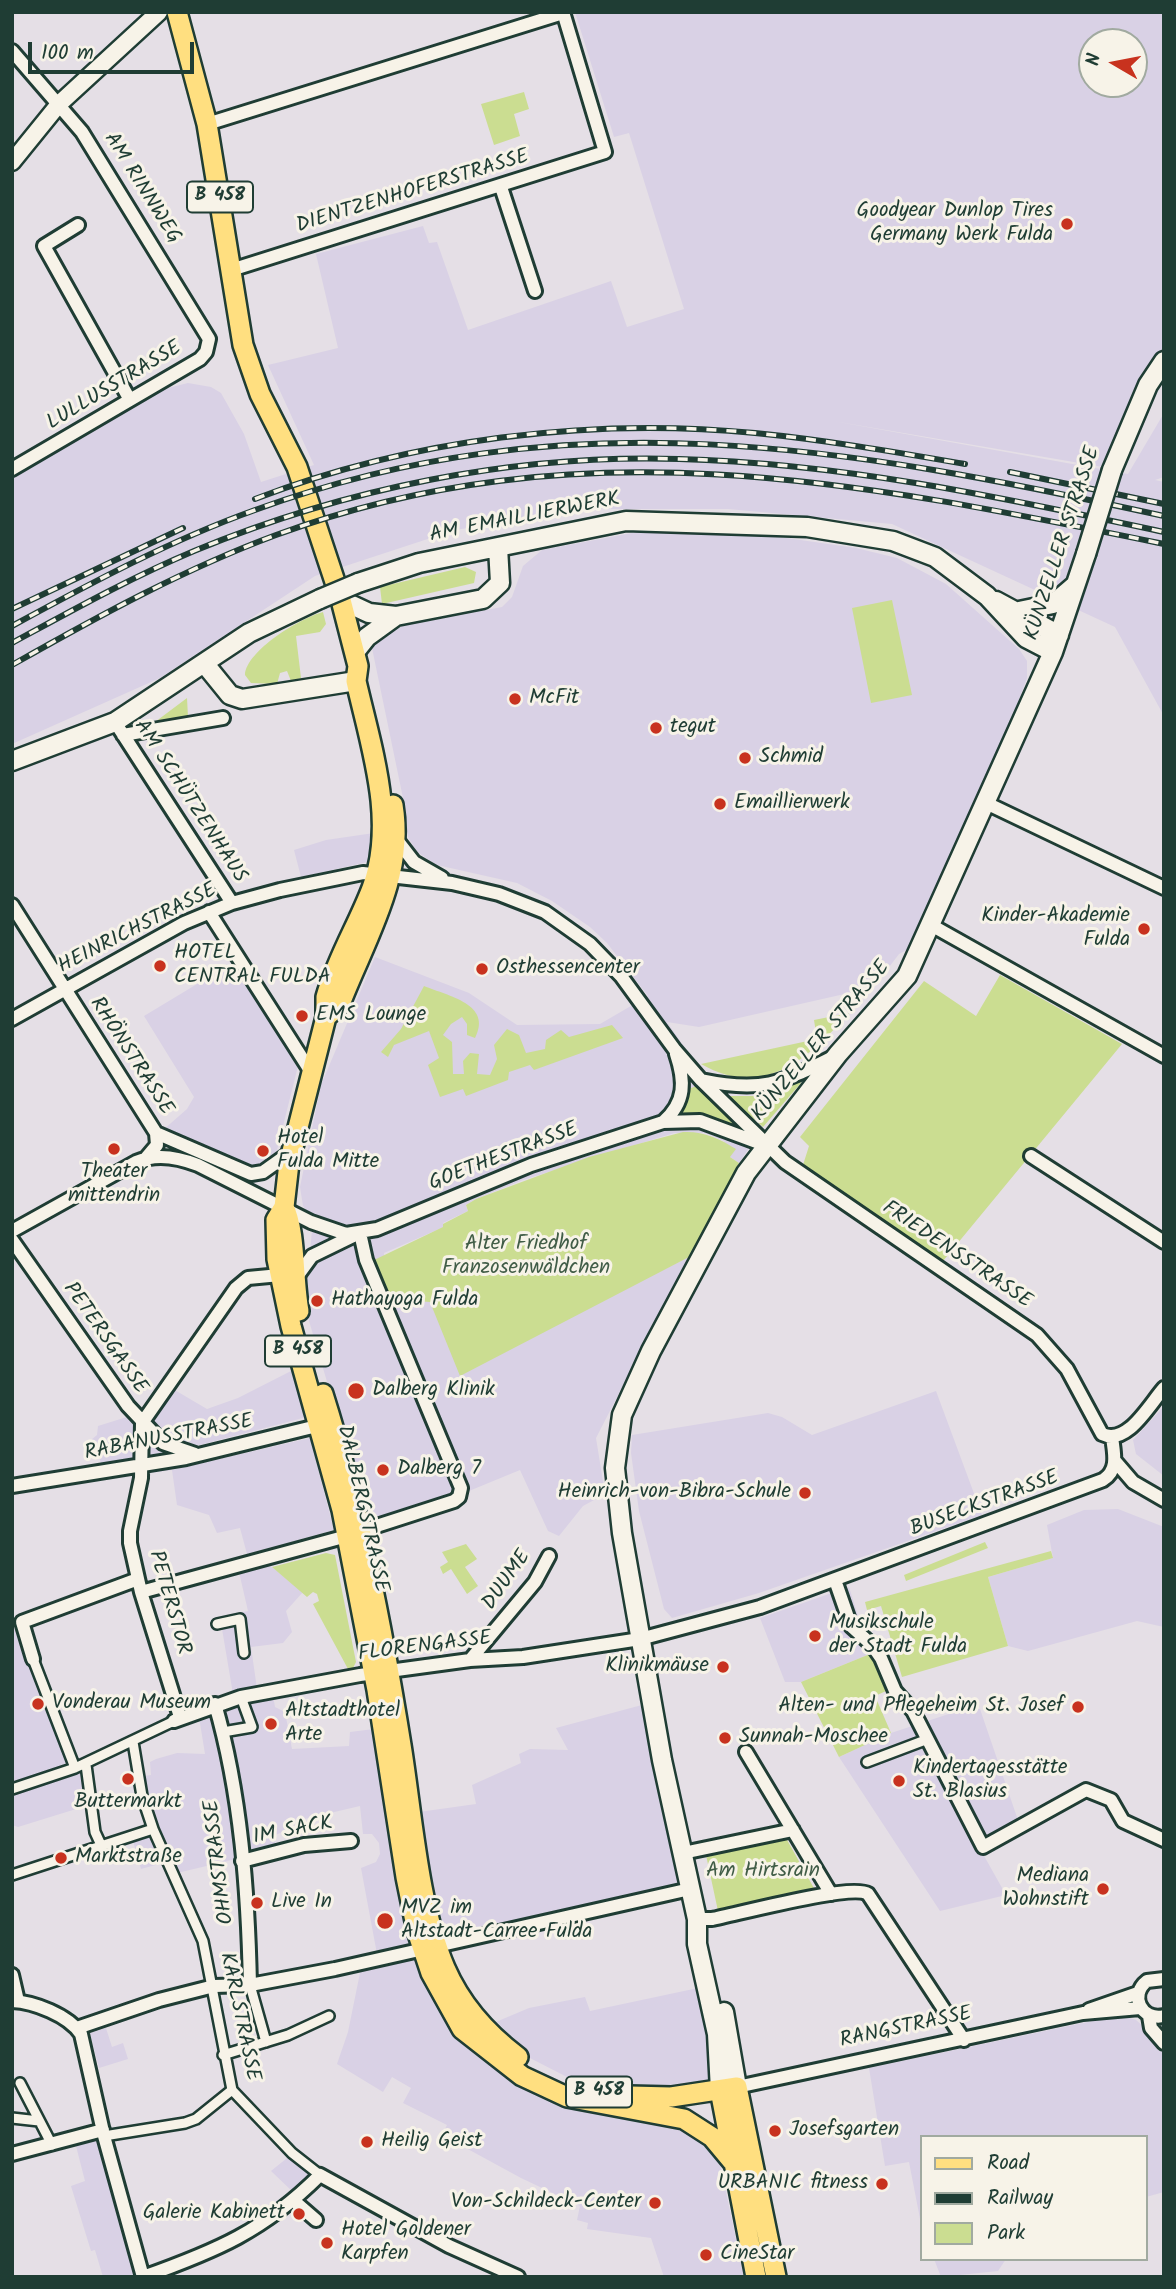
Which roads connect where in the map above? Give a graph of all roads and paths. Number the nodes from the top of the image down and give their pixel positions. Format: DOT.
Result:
graph roads {
  1 [pos="159,12"];
  2 [pos="177,12"];
  3 [pos="563,12"];
  4 [pos="12,51"];
  5 [pos="59,104"];
  6 [pos="207,124"];
  7 [pos="12,162"];
  8 [pos="501,187"];
  9 [pos="78,225"];
  10 [pos="231,271"];
  11 [pos="535,291"];
  12 [pos="200,359"];
  13 [pos="1164,361"];
  14 [pos="130,401"];
  15 [pos="12,469"];
  16 [pos="498,548"];
  17 [pos="1076,584"];
  18 [pos="987,596"];
  19 [pos="341,600"];
  20 [pos="1018,611"];
  21 [pos="396,617"];
  22 [pos="1056,643"];
  23 [pos="204,663"];
  24 [pos="357,666"];
  25 [pos="223,718"];
  26 [pos="119,728"];
  27 [pos="12,761"];
  28 [pos="984,802"];
  29 [pos="397,840"];
  30 [pos="384,875"];
  31 [pos="452,883"];
  32 [pos="1164,888"];
  33 [pos="232,903"];
  34 [pos="12,905"];
  35 [pos="209,912"];
  36 [pos="931,925"];
  37 [pos="63,990"];
  38 [pos="12,1019"];
  39 [pos="675,1050"];
  40 [pos="838,1054"];
  41 [pos="1164,1056"];
  42 [pos="311,1072"];
  43 [pos="701,1080"];
  44 [pos="663,1122"];
  45 [pos="156,1133"];
  46 [pos="766,1145"];
  47 [pos="293,1150"];
  48 [pos="1031,1156"];
  49 [pos="146,1158"];
  50 [pos="284,1207"];
  51 [pos="12,1231"];
  52 [pos="360,1233"];
  53 [pos="12,1240"];
  54 [pos="1164,1242"];
  55 [pos="287,1279"];
  56 [pos="1164,1388"];
  57 [pos="142,1423"];
  58 [pos="325,1424"];
  59 [pos="1112,1437"];
  60 [pos="198,1455"];
  61 [pos="1115,1461"];
  62 [pos="141,1465"];
  63 [pos="12,1486"];
  64 [pos="1164,1500"];
  65 [pos="354,1534"];
  66 [pos="549,1556"];
  67 [pos="835,1580"];
  68 [pos="139,1586"];
  69 [pos="17,1624"];
  70 [pos="216,1624"];
  71 [pos="640,1639"];
  72 [pos="244,1653"];
  73 [pos="33,1659"];
  74 [pos="470,1660"];
  75 [pos="381,1672"];
  76 [pos="241,1697"];
  77 [pos="214,1705"];
  78 [pos="177,1719"];
  79 [pos="224,1734"];
  80 [pos="928,1739"];
  81 [pos="133,1742"];
  82 [pos="746,1752"];
  83 [pos="867,1762"];
  84 [pos="86,1765"];
  85 [pos="75,1769"];
  86 [pos="12,1789"];
  87 [pos="153,1829"];
  88 [pos="793,1830"];
  89 [pos="1164,1840"];
  90 [pos="351,1841"];
  91 [pos="101,1845"];
  92 [pos="682,1853"];
  93 [pos="242,1861"];
  94 [pos="12,1875"];
  95 [pos="690,1889"];
  96 [pos="831,1894"];
  97 [pos="697,1919"];
  98 [pos="430,1947"];
  99 [pos="12,1975"];
  100 [pos="1163,1977"];
  101 [pos="250,1985"];
  102 [pos="214,1986"];
  103 [pos="1138,1993"];
  104 [pos="15,2001"];
  105 [pos="1145,2012"];
  106 [pos="1083,2013"];
  107 [pos="329,2016"];
  108 [pos="1164,2016"];
  109 [pos="77,2028"];
  110 [pos="964,2040"];
  111 [pos="266,2042"];
  112 [pos="1164,2043"];
  113 [pos="223,2054"];
  114 [pos="20,2084"];
  115 [pos="733,2089"];
  116 [pos="232,2090"];
  117 [pos="649,2110"];
  118 [pos="12,2118"];
  119 [pos="39,2121"];
  120 [pos="103,2133"];
  121 [pos="51,2145"];
  122 [pos="12,2154"];
  123 [pos="732,2161"];
  124 [pos="320,2175"];
  125 [pos="293,2200"];
  126 [pos="316,2220"];
  127 [pos="143,2277"];
  128 [pos="519,2277"];
  129 [pos="756,2277"];
  130 [pos="776,2277"];
  1 -- 5 [label="street"];
  2 -- 6 [label="main road, B 458"];
  3 -- 6 [label="street"];
  3 -- 8 [label="street, DIENTZENHOFERSTRASSE"];
  4 -- 5 [label="street, AM RINNWEG"];
  5 -- 7 [label="street"];
  5 -- 12 [label="street, AM RINNWEG"];
  6 -- 10 [label="main road, B 458"];
  8 -- 10 [label="street, DIENTZENHOFERSTRASSE"];
  8 -- 11 [label="street"];
  9 -- 14 [label="street"];
  10 -- 19 [label="main road, B 458"];
  12 -- 14 [label="street, LULLUSSTRASSE"];
  13 -- 17 [label="main road, KÜNZELLER STRASSE, bridge"];
  14 -- 15 [label="street, LULLUSSTRASSE"];
  16 -- 18 [label="main road, AM EMAILLIERWERK"];
  16 -- 21 [label="main road"];
  16 -- 23 [label="main road, AM EMAILLIERWERK, bridge"];
  17 -- 20 [label="main road"];
  17 -- 22 [label="main road, KÜNZELLER STRASSE"];
  18 -- 20 [label="main road, AM EMAILLIERWERK"];
  18 -- 22 [label="main road, AM EMAILLIERWERK"];
  19 -- 21 [label="main road"];
  19 -- 24 [label="main road, B 458"];
  20 -- 22 [label="main road, AM EMAILLIERWERK"];
  21 -- 24 [label="main road"];
  22 -- 28 [label="main road, KÜNZELLER STRASSE"];
  23 -- 24 [label="main road"];
  23 -- 26 [label="main road, AM EMAILLIERWERK"];
  24 -- 29 [label="main road, B 458"];
  24 -- 30 [label="main road, B 458"];
  25 -- 26 [label="street"];
  26 -- 27 [label="main road, AM EMAILLIERWERK"];
  26 -- 33 [label="street, AM SCHÜTZENHAUS"];
  28 -- 32 [label="street"];
  28 -- 36 [label="main road, KÜNZELLER STRASSE"];
  29 -- 30 [label="main road, B 458"];
  29 -- 31 [label="street, HEINRICHSTRASSE"];
  30 -- 31 [label="street, HEINRICHSTRASSE"];
  30 -- 33 [label="street, HEINRICHSTRASSE"];
  30 -- 42 [label="main road, B 458"];
  31 -- 39 [label="street, HEINRICHSTRASSE"];
  33 -- 35 [label="street, HEINRICHSTRASSE"];
  34 -- 37 [label="street, RHÖNSTRASSE"];
  35 -- 37 [label="street, HEINRICHSTRASSE"];
  35 -- 42 [label="street"];
  36 -- 40 [label="main road, KÜNZELLER STRASSE"];
  36 -- 41 [label="street"];
  37 -- 38 [label="street, HEINRICHSTRASSE"];
  37 -- 45 [label="street, RHÖNSTRASSE"];
  39 -- 43 [label="street, HEINRICHSTRASSE"];
  39 -- 44 [label="street"];
  40 -- 43 [label="street"];
  40 -- 46 [label="main road, KÜNZELLER STRASSE"];
  42 -- 47 [label="main road, B 458"];
  43 -- 46 [label="street, HEINRICHSTRASSE"];
  44 -- 46 [label="street, GOETHESTRASSE"];
  44 -- 52 [label="street, GOETHESTRASSE"];
  45 -- 47 [label="street"];
  45 -- 49 [label="street, RHÖNSTRASSE"];
  46 -- 59 [label="street, FRIEDENSSTRASSE"];
  46 -- 71 [label="main road, KÜNZELLER STRASSE"];
  47 -- 50 [label="main road, B 458"];
  48 -- 54 [label="street"];
  49 -- 50 [label="street, GOETHESTRASSE"];
  49 -- 51 [label="street"];
  50 -- 52 [label="street, GOETHESTRASSE"];
  50 -- 55 [label="main road, DALBERGSTRASSE / B 458"];
  52 -- 55 [label="street, GOETHESTRASSE"];
  52 -- 65 [label="street"];
  53 -- 57 [label="street, PETERSGASSE"];
  55 -- 57 [label="street"];
  55 -- 58 [label="main road, DALBERGSTRASSE / B 458"];
  56 -- 59 [label="street"];
  57 -- 60 [label="street"];
  57 -- 62 [label="street, PETERSGASSE"];
  58 -- 60 [label="street, RABANUSSTRASSE"];
  58 -- 65 [label="main road, DALBERGSTRASSE / B 458"];
  59 -- 61 [label="street"];
  60 -- 62 [label="street, RABANUSSTRASSE"];
  61 -- 64 [label="street"];
  61 -- 67 [label="street, BUSECKSTRASSE"];
  62 -- 63 [label="street, RABANUSSTRASSE"];
  62 -- 68 [label="street, PETERSTOR"];
  65 -- 68 [label="street"];
  65 -- 75 [label="main road, DALBERGSTRASSE / B 458"];
  66 -- 74 [label="street, DUUME"];
  67 -- 71 [label="street, BUSECKSTRASSE"];
  67 -- 80 [label="street"];
  68 -- 69 [label="street"];
  68 -- 78 [label="street, PETERSTOR"];
  69 -- 73 [label="street"];
  70 -- 72 [label="street"];
  71 -- 74 [label="street, FLORENGASSE"];
  71 -- 92 [label="main road, KÜNZELLER STRASSE"];
  73 -- 85 [label="street"];
  74 -- 75 [label="street, FLORENGASSE"];
  75 -- 76 [label="street, FLORENGASSE"];
  75 -- 98 [label="main road, DALBERGSTRASSE / B 458"];
  76 -- 77 [label="street, FLORENGASSE"];
  76 -- 79 [label="street"];
  77 -- 78 [label="street"];
  77 -- 79 [label="street, OHMSTRASSE"];
  78 -- 81 [label="street"];
  79 -- 93 [label="street, OHMSTRASSE"];
  80 -- 83 [label="street"];
  80 -- 89 [label="street"];
  81 -- 84 [label="street"];
  81 -- 87 [label="street"];
  82 -- 88 [label="street"];
  84 -- 85 [label="street"];
  84 -- 91 [label="street"];
  85 -- 86 [label="street"];
  87 -- 91 [label="street"];
  87 -- 102 [label="street, KARLSTRASSE"];
  88 -- 92 [label="street"];
  88 -- 96 [label="street"];
  90 -- 93 [label="street, IM SACK"];
  91 -- 94 [label="street"];
  92 -- 95 [label="main road, KÜNZELLER STRASSE"];
  93 -- 101 [label="street, OHMSTRASSE"];
  95 -- 97 [label="main road, KÜNZELLER STRASSE"];
  95 -- 98 [label="street"];
  96 -- 97 [label="street"];
  96 -- 110 [label="street"];
  97 -- 115 [label="main road, KÜNZELLER STRASSE"];
  98 -- 101 [label="street"];
  98 -- 115 [label="main road, RANGSTRASSE / B 458"];
  98 -- 117 [label="main road, RANGSTRASSE / B 458"];
  99 -- 104 [label="street"];
  100 -- 103 [label="street, RANGSTRASSE"];
  101 -- 102 [label="street"];
  101 -- 111 [label="street"];
  102 -- 109 [label="street"];
  102 -- 113 [label="street, KARLSTRASSE"];
  103 -- 105 [label="street"];
  103 -- 106 [label="street, RANGSTRASSE"];
  104 -- 109 [label="street"];
  105 -- 106 [label="street, RANGSTRASSE"];
  105 -- 108 [label="street, RANGSTRASSE"];
  105 -- 112 [label="street"];
  106 -- 110 [label="street, RANGSTRASSE"];
  107 -- 111 [label="street"];
  109 -- 120 [label="street"];
  110 -- 115 [label="street, RANGSTRASSE"];
  111 -- 113 [label="street"];
  113 -- 116 [label="street, KARLSTRASSE"];
  114 -- 119 [label="street"];
  115 -- 117 [label="main road, RANGSTRASSE"];
  115 -- 123 [label="main road"];
  115 -- 130 [label="main road"];
  116 -- 120 [label="street"];
  116 -- 124 [label="street, KARLSTRASSE"];
  117 -- 123 [label="main road, RANGSTRASSE / B 458"];
  118 -- 119 [label="street"];
  119 -- 121 [label="street"];
  120 -- 121 [label="street"];
  120 -- 127 [label="street"];
  121 -- 122 [label="street"];
  123 -- 129 [label="main road"];
  124 -- 125 [label="street"];
  124 -- 128 [label="street"];
  125 -- 126 [label="street"];
  125 -- 127 [label="street"];
}
